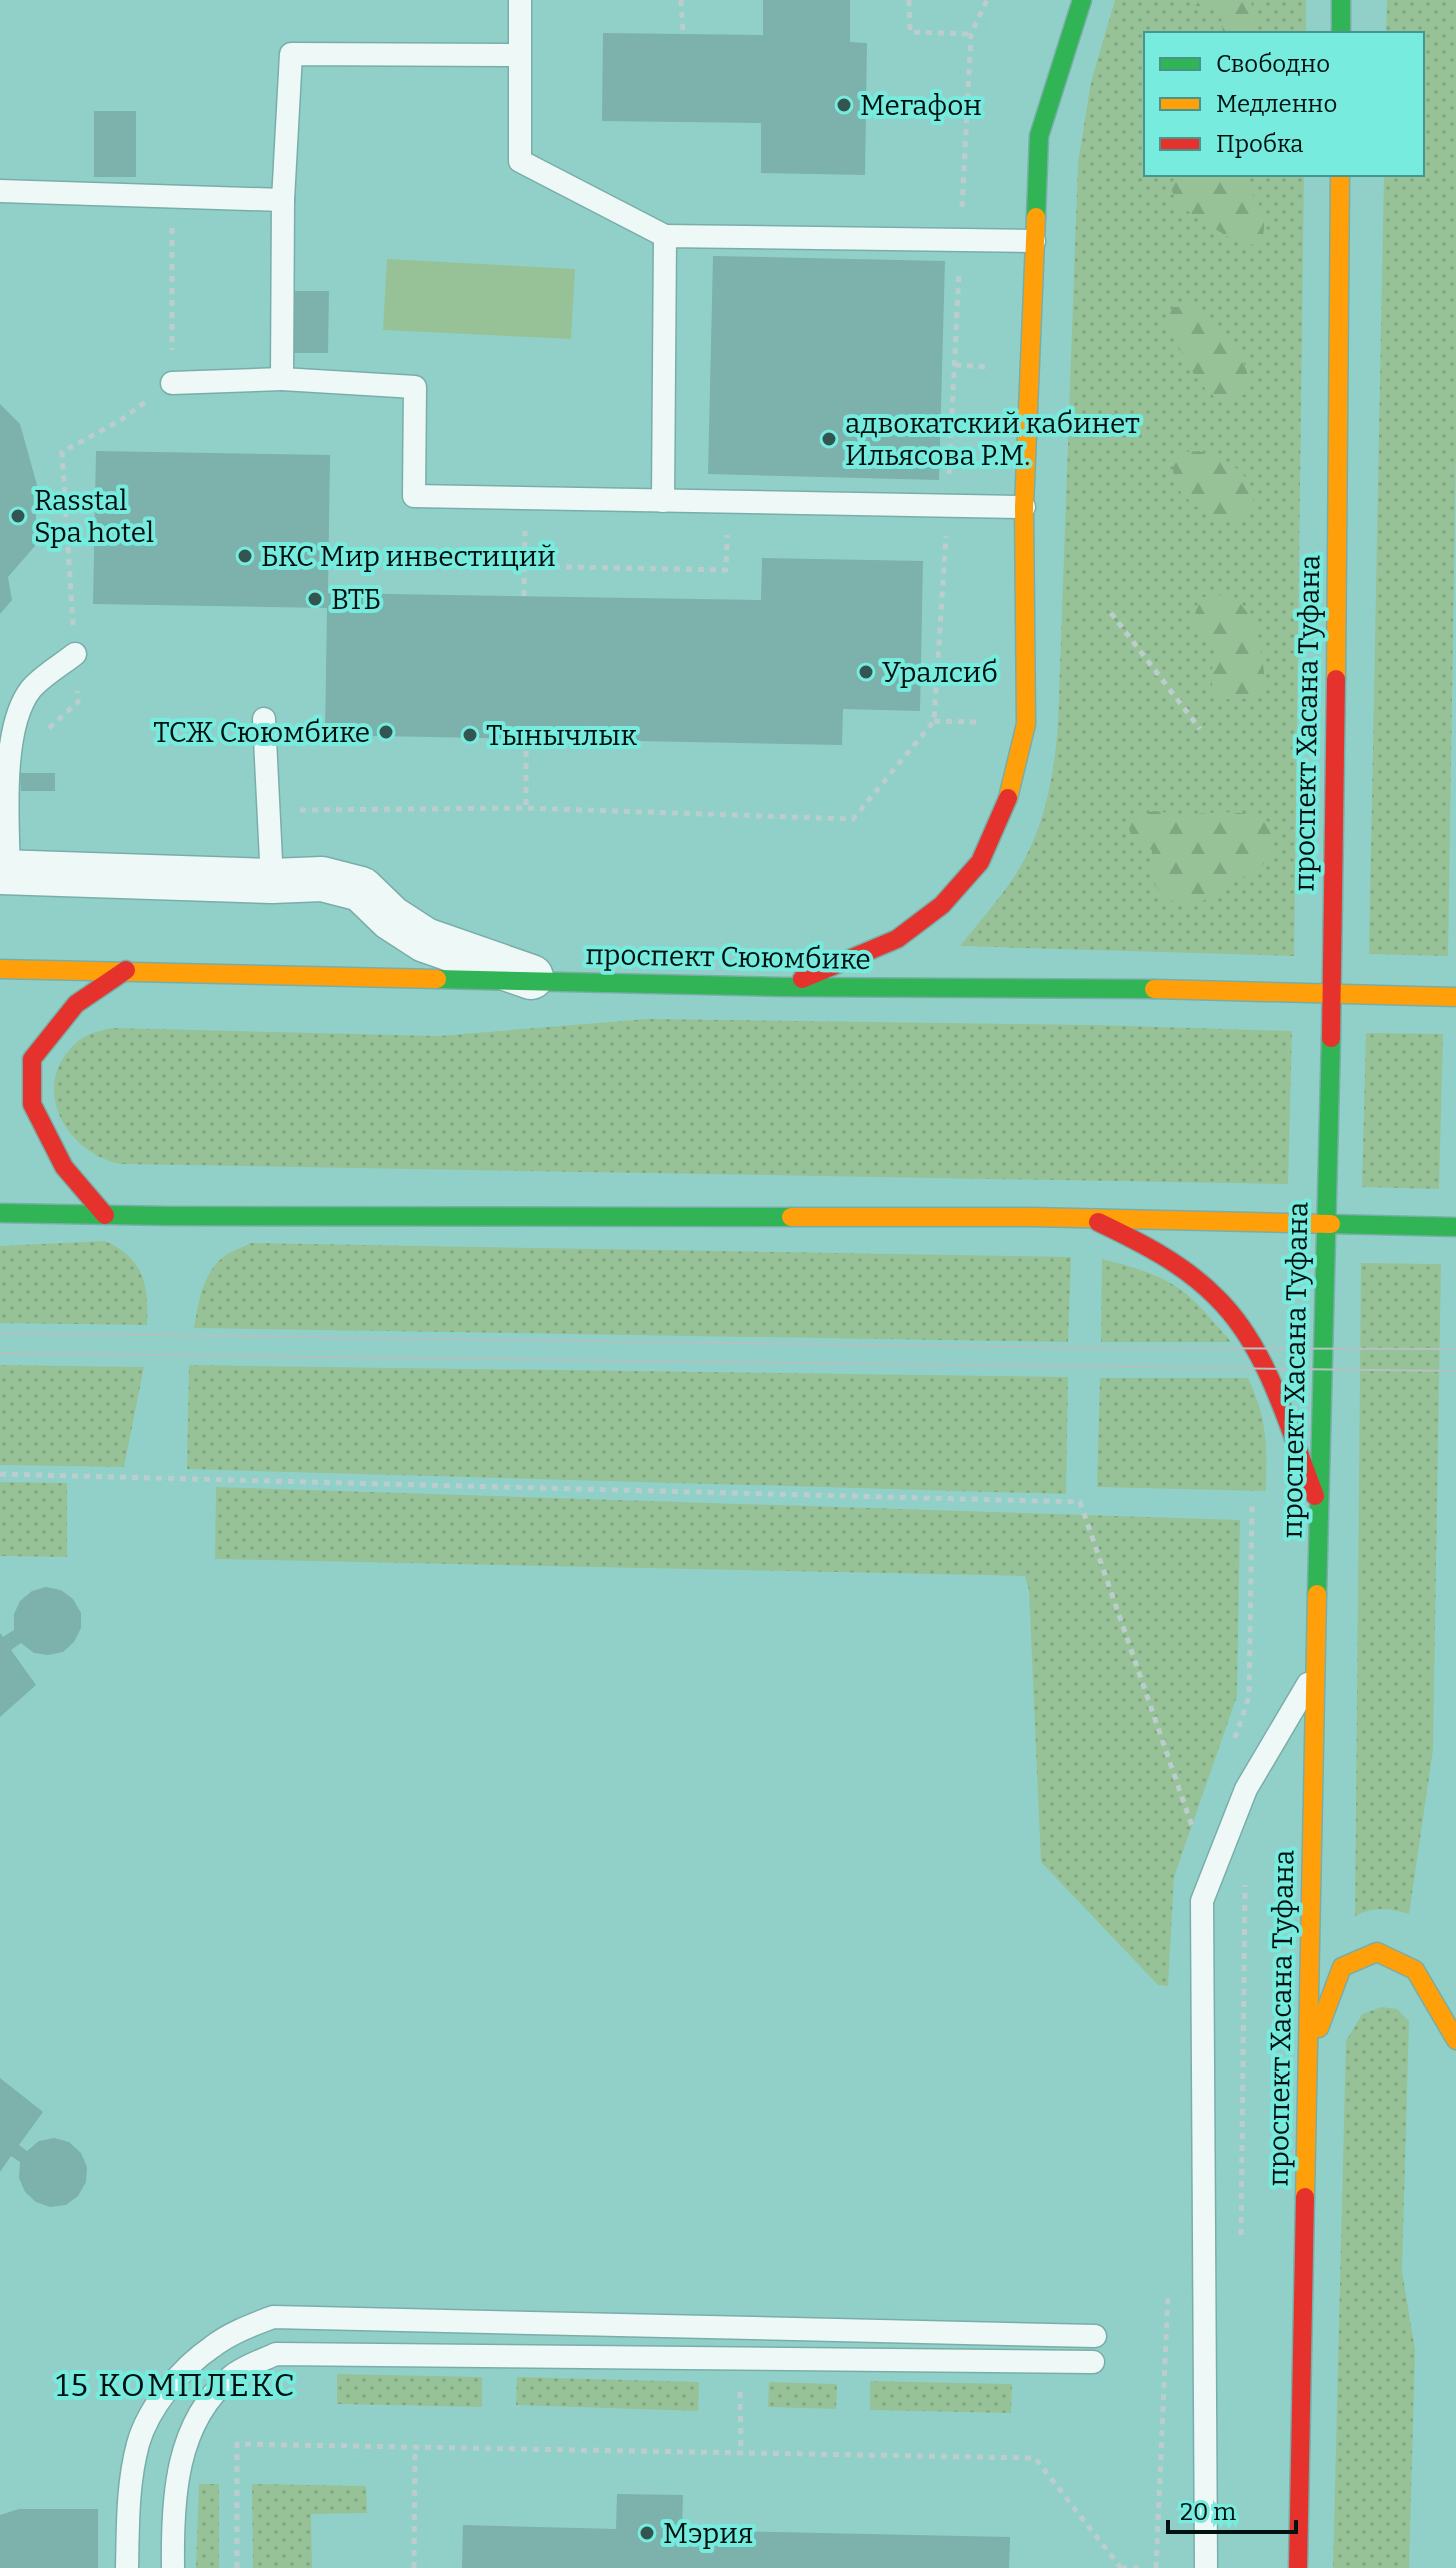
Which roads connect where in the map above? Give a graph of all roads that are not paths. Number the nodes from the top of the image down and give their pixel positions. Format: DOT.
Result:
graph roads {
  1 [pos="520,0"];
  2 [pos="1082,0"];
  3 [pos="1341,0"];
  4 [pos="1341,32"];
  5 [pos="519,55"];
  6 [pos="1340,176"];
  7 [pos="0,191"];
  8 [pos="283,200"];
  9 [pos="665,236"];
  10 [pos="1034,241"];
  11 [pos="282,379"];
  12 [pos="172,383"];
  13 [pos="663,501"];
  14 [pos="1024,507"];
  15 [pos="75,654"];
  16 [pos="264,719"];
  17 [pos="5,872"];
  18 [pos="272,881"];
  19 [pos="0,969"];
  20 [pos="126,970"];
  21 [pos="545,982"];
  22 [pos="783,987"];
  23 [pos="1331,995"];
  24 [pos="1456,997"];
  25 [pos="0,1213"];
  26 [pos="105,1215"];
  27 [pos="1089,1218"];
  28 [pos="1327,1224"];
  29 [pos="1456,1227"];
  30 [pos="1319,1507"];
  31 [pos="1317,1669"];
  32 [pos="1456,2040"];
  33 [pos="1307,2057"];
  34 [pos="1095,2336"];
  35 [pos="1093,2362"];
  36 [pos="127,2568"];
  37 [pos="173,2568"];
  38 [pos="1206,2568"];
  39 [pos="1298,2568"];
  1 -- 5 [label="lane"];
  2 -- 10 [label="main road"];
  3 -- 4 [label="main road"];
  5 -- 8 [label="lane"];
  5 -- 9 [label="lane"];
  6 -- 23 [label="main road, проспект Хасана Туфана"];
  7 -- 8 [label="lane"];
  8 -- 11 [label="lane"];
  9 -- 10 [label="lane"];
  9 -- 13 [label="lane"];
  10 -- 14 [label="main road"];
  11 -- 12 [label="lane"];
  11 -- 13 [label="lane"];
  13 -- 14 [label="lane"];
  14 -- 22 [label="main road"];
  15 -- 17 [label="lane"];
  16 -- 18 [label="lane"];
  17 -- 18 [label="street"];
  18 -- 21 [label="street"];
  19 -- 20 [label="main road, проспект Сююмбике"];
  20 -- 21 [label="main road, проспект Сююмбике"];
  20 -- 26 [label="main road"];
  21 -- 22 [label="main road, проспект Сююмбике"];
  22 -- 23 [label="main road, проспект Сююмбике"];
  23 -- 24 [label="main road, проспект Сююмбике"];
  23 -- 28 [label="main road, проспект Хасана Туфана"];
  25 -- 26 [label="main road"];
  26 -- 27 [label="main road"];
  27 -- 28 [label="main road"];
  27 -- 30 [label="main road"];
  28 -- 29 [label="main road"];
  28 -- 30 [label="main road, проспект Хасана Туфана"];
  30 -- 31 [label="main road, проспект Хасана Туфана"];
  31 -- 33 [label="main road, проспект Хасана Туфана"];
  31 -- 38 [label="lane"];
  32 -- 33 [label="main road"];
  33 -- 39 [label="main road, проспект Хасана Туфана"];
  34 -- 36 [label="lane"];
  35 -- 37 [label="lane"];
}
